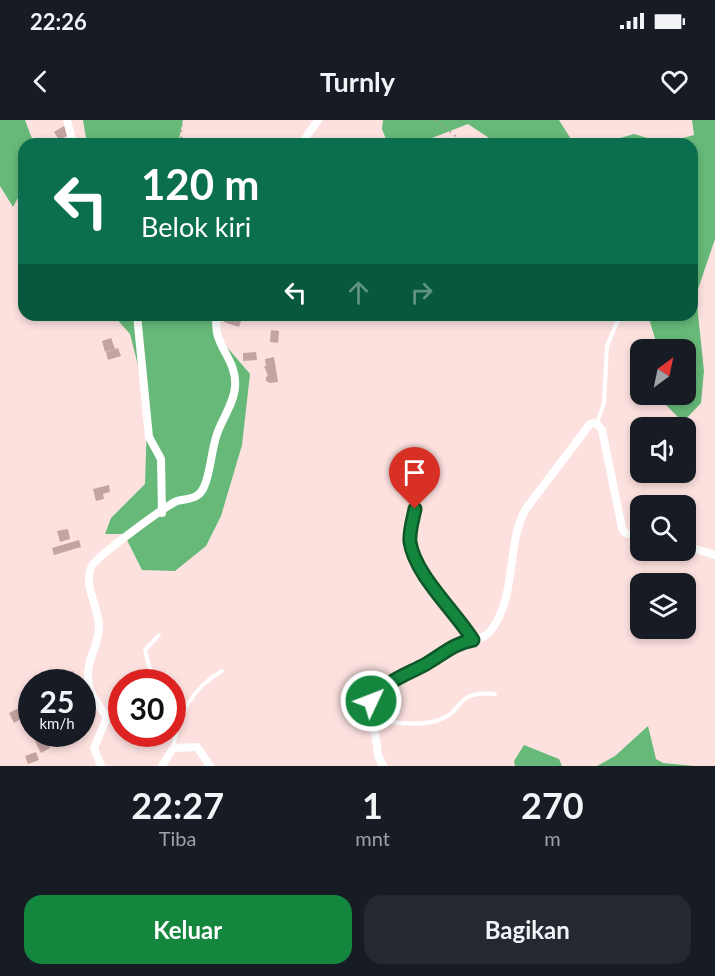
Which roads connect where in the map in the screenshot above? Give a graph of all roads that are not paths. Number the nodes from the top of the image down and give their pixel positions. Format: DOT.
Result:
graph roads {
  1 [pos="67,120"];
  2 [pos="318,120"];
  3 [pos="72,138"];
  4 [pos="305,138"];
  5 [pos="138,321"];
  6 [pos="217,321"];
  7 [pos="618,321"];
  8 [pos="596,423"];
  9 [pos="415,509"];
  10 [pos="162,513"];
  11 [pos="630,534"];
  12 [pos="696,549"];
  13 [pos="715,555"];
  14 [pos="159,634"];
  15 [pos="473,640"];
  16 [pos="150,669"];
  17 [pos="222,670"];
  18 [pos="495,694"];
  19 [pos="186,705"];
  20 [pos="372,720"];
  21 [pos="172,748"];
  22 [pos="101,766"];
  23 [pos="162,766"];
  24 [pos="210,766"];
  25 [pos="383,766"];
  1 -- 3 [label="street"];
  2 -- 4 [label="street"];
  5 -- 10 [label="street"];
  6 -- 10 [label="street"];
  7 -- 8 [label="lane"];
  8 -- 11 [label="street"];
  8 -- 15 [label="street"];
  9 -- 15 [label="lane"];
  10 -- 22 [label="street"];
  12 -- 13 [label="street"];
  14 -- 16 [label="lane"];
  15 -- 20 [label="street"];
  17 -- 19 [label="lane"];
  18 -- 20 [label="lane"];
  20 -- 25 [label="street"];
  21 -- 23 [label="street"];
  21 -- 24 [label="street"];
}
